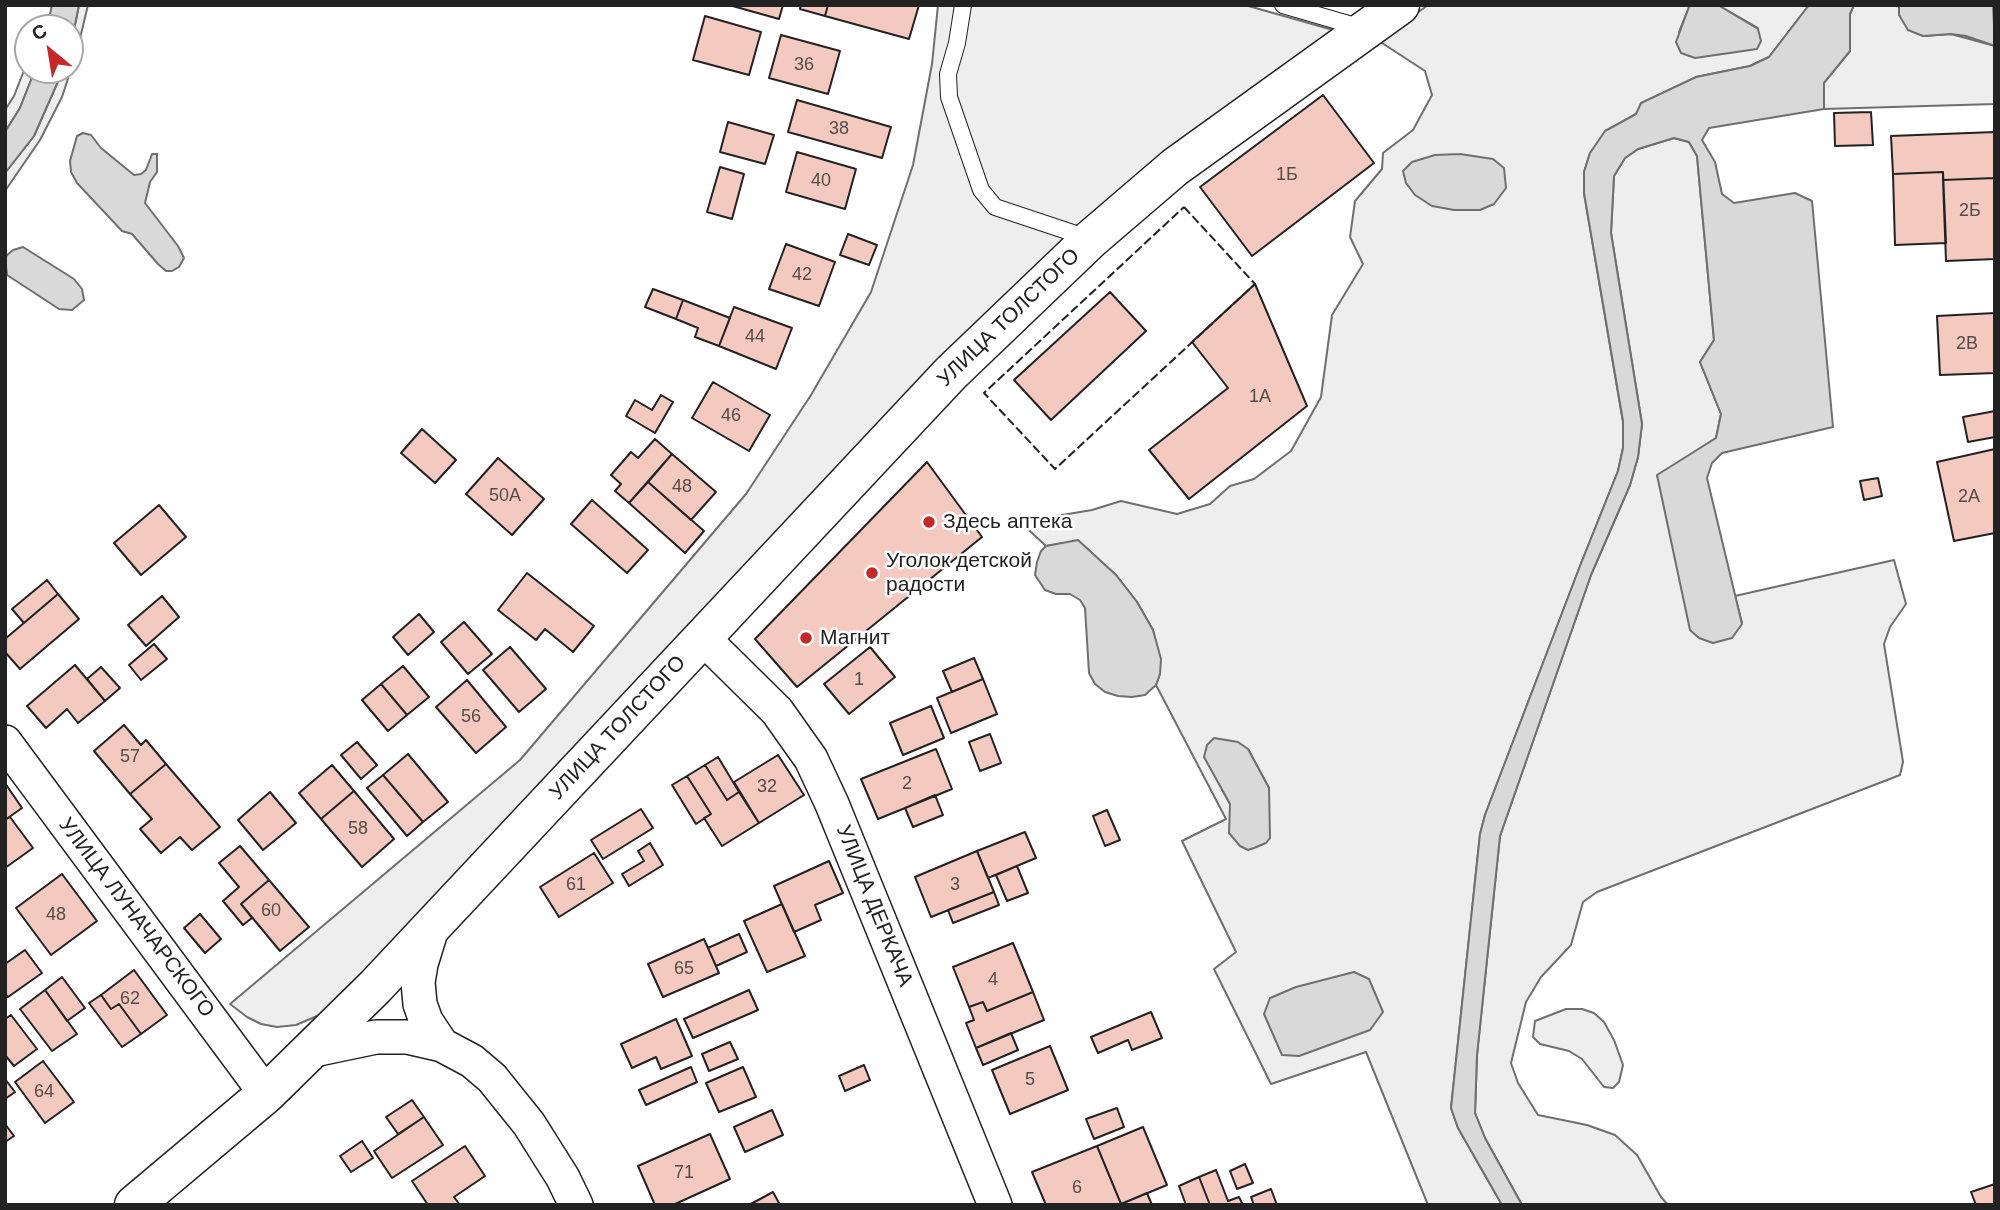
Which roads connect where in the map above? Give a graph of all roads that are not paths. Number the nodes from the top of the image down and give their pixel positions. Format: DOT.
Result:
graph roads {
  1 [pos="963,5"];
  2 [pos="1283,5"];
  3 [pos="1401,5"];
  4 [pos="1367,30"];
  5 [pos="1091,239"];
  6 [pos="703,638"];
  7 [pos="5,742"];
  8 [pos="433,925"];
  9 [pos="442,1045"];
  10 [pos="309,1051"];
  11 [pos="266,1094"];
  12 [pos="134,1205"];
  13 [pos="576,1205"];
  14 [pos="995,1205"];
  1 -- 5 [label="lane, УЛИЦА ТОЛСТОГО"];
  2 -- 4 [label="lane"];
  3 -- 4 [label="main road, УЛИЦА ТОЛСТОГО"];
  4 -- 5 [label="main road, УЛИЦА ТОЛСТОГО"];
  5 -- 6 [label="main road, УЛИЦА ТОЛСТОГО"];
  6 -- 8 [label="main road, УЛИЦА ТОЛСТОГО"];
  6 -- 14 [label="street, УЛИЦА ДЕРКАЧА"];
  7 -- 11 [label="street, УЛИЦА ЛУНАЧАРСКОГО"];
  8 -- 9 [label="street"];
  8 -- 10 [label="main road, УЛИЦА ТОЛСТОГО"];
  9 -- 10 [label="street"];
  9 -- 13 [label="street"];
  10 -- 11 [label="main road, УЛИЦА ТОЛСТОГО"];
  11 -- 12 [label="main road, УЛИЦА ТОЛСТОГО"];
}
